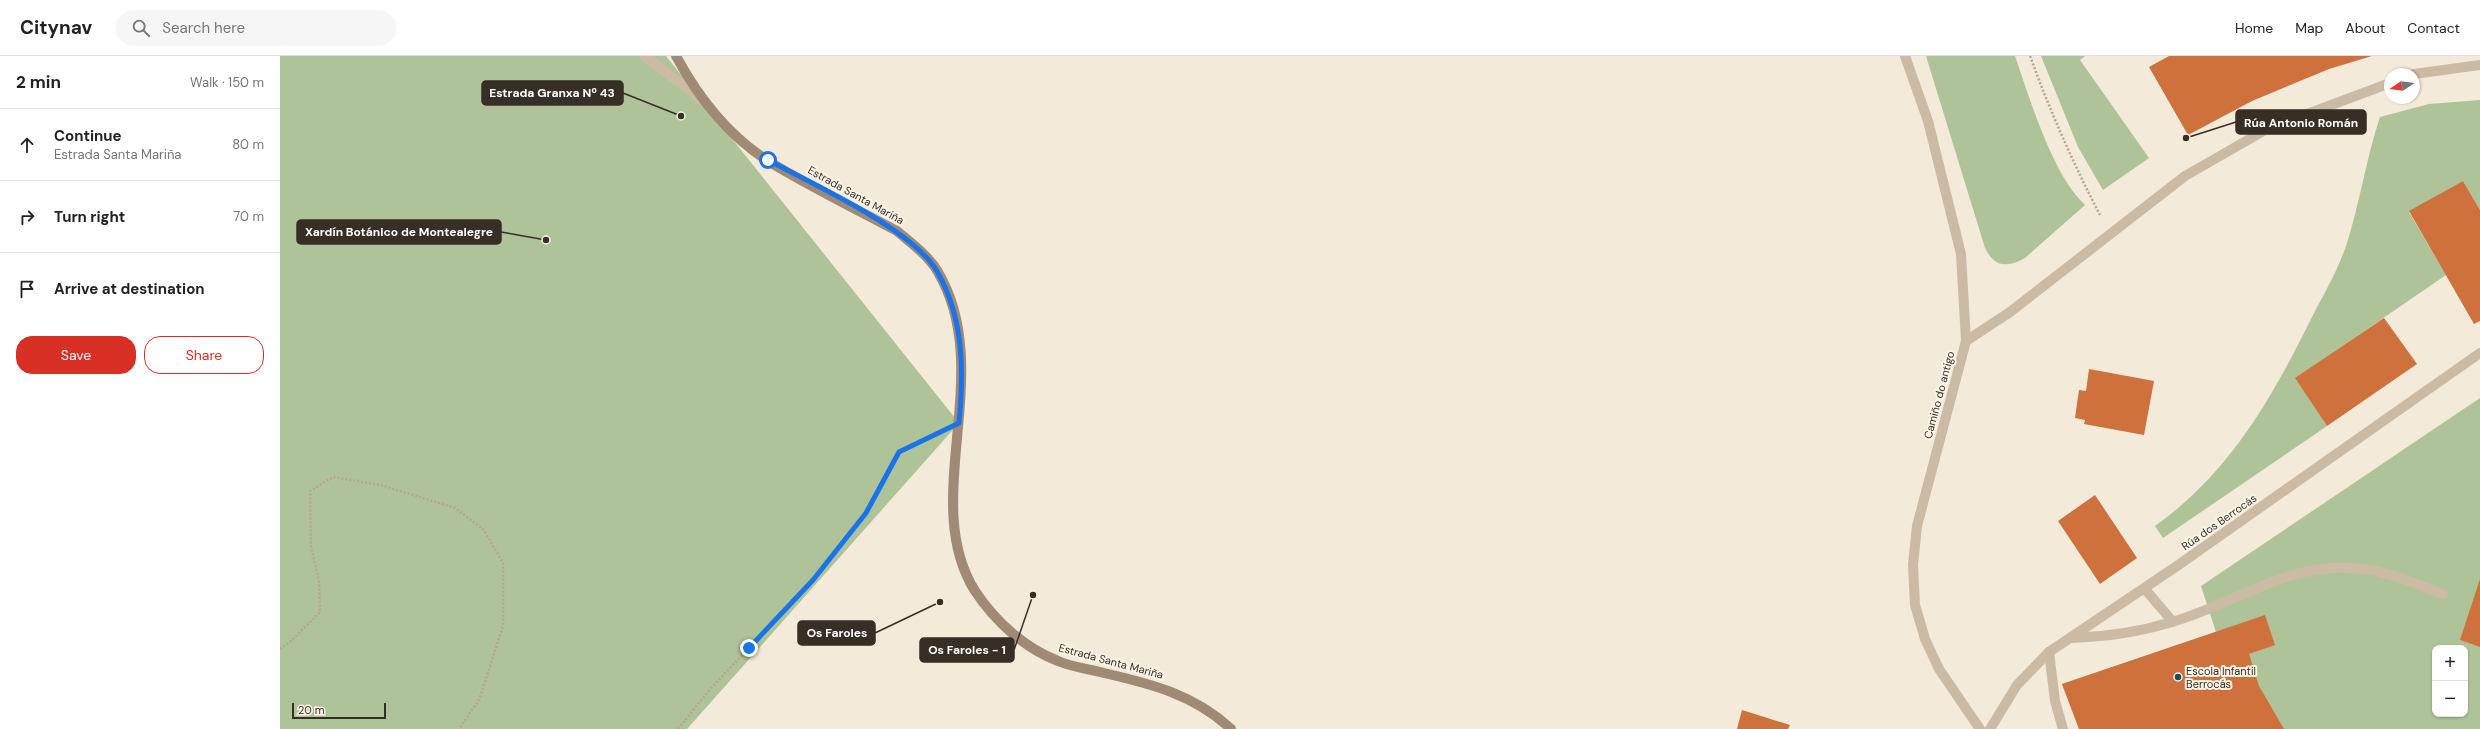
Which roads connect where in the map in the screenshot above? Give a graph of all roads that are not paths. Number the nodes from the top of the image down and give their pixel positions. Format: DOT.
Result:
graph roads {
  1 [pos="645,56"];
  2 [pos="676,56"];
  3 [pos="1905,56"];
  4 [pos="2480,65"];
  5 [pos="2420,73"];
  6 [pos="2384,85"];
  7 [pos="706,103"];
  8 [pos="1966,341"];
  9 [pos="2480,353"];
  10 [pos="2144,588"];
  11 [pos="2443,594"];
  12 [pos="2173,622"];
  13 [pos="2070,638"];
  14 [pos="2049,652"];
  15 [pos="1231,729"];
  16 [pos="1980,729"];
  17 [pos="1990,729"];
  18 [pos="2063,729"];
  1 -- 7 [label="street"];
  2 -- 7 [label="main road, Estrada Santa Mariña"];
  3 -- 8 [label="street, Camiño do antigo"];
  4 -- 5 [label="street"];
  6 -- 8 [label="street"];
  7 -- 15 [label="main road, Estrada Santa Mariña"];
  8 -- 16 [label="street, Camiño do antigo"];
  9 -- 10 [label="street, Rúa dos Berrocás"];
  10 -- 12 [label="street"];
  10 -- 13 [label="street, Rúa dos Berrocás"];
  11 -- 12 [label="street"];
  12 -- 13 [label="street"];
  13 -- 14 [label="street, Rúa dos Berrocás"];
  14 -- 17 [label="street, Rúa dos Berrocás"];
  14 -- 18 [label="street"];
}
